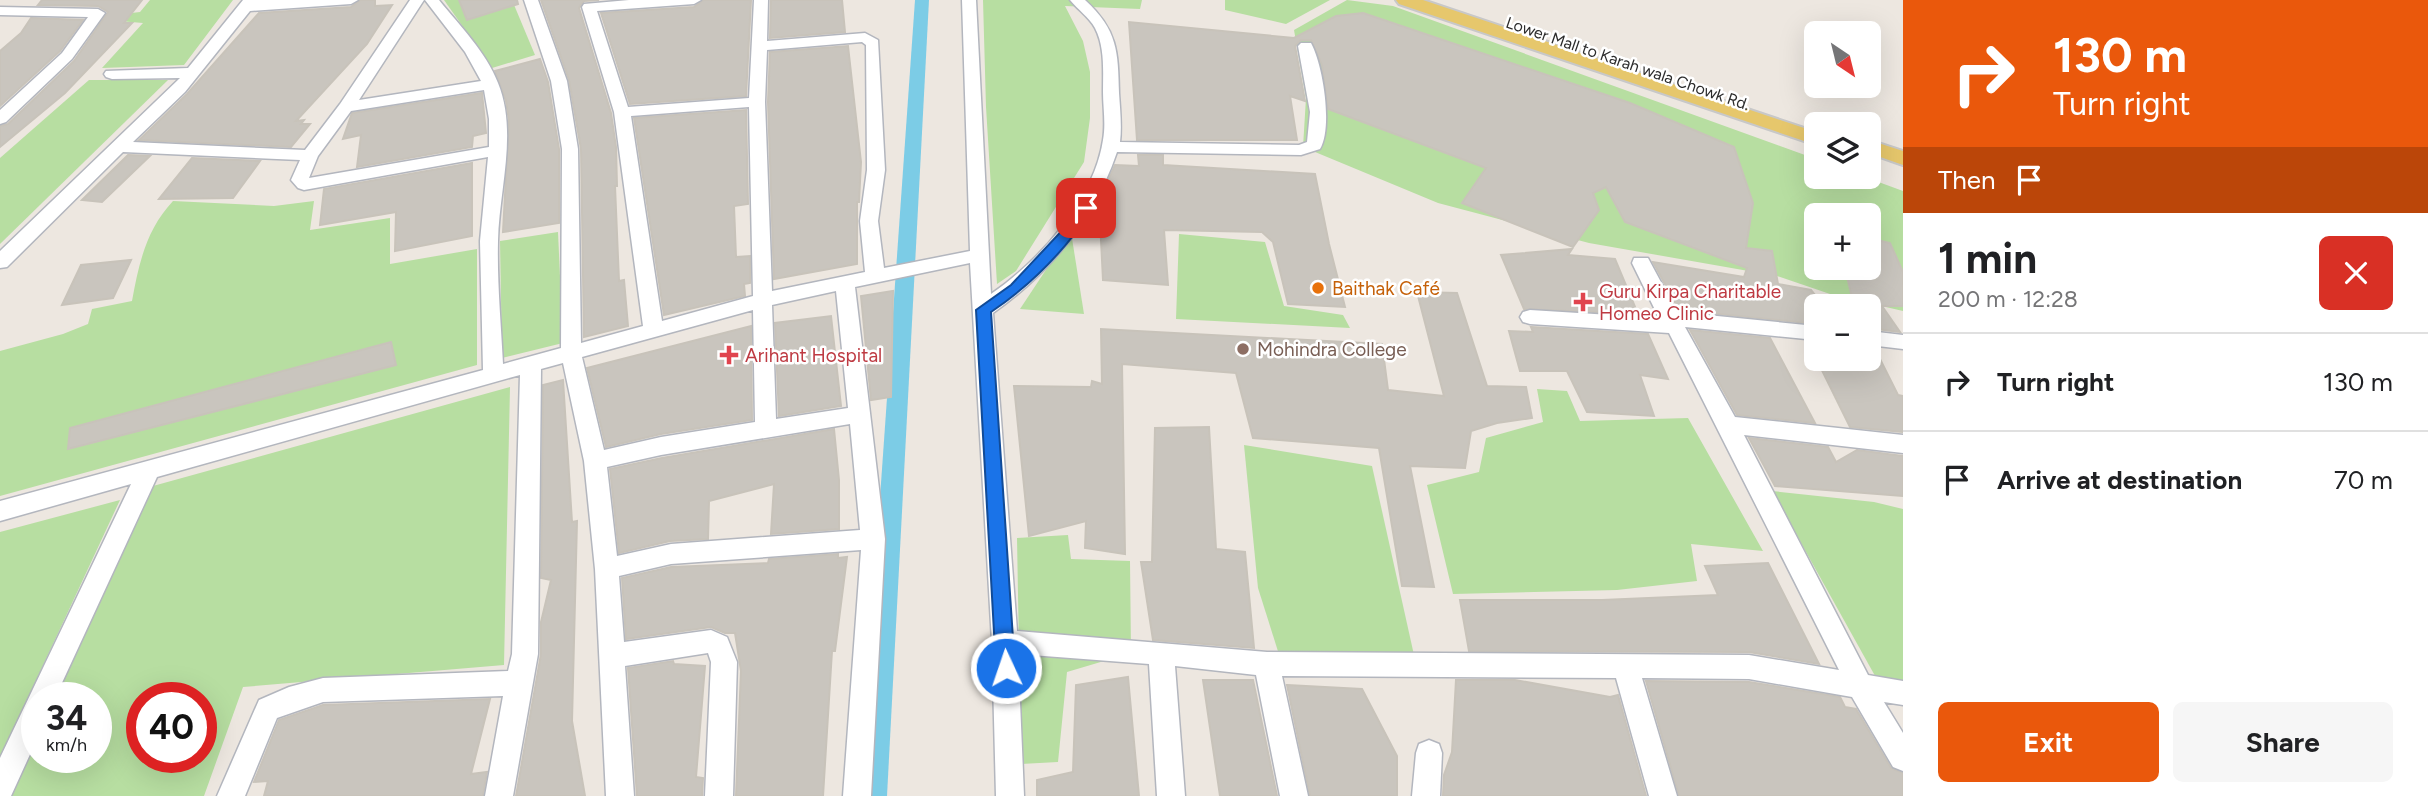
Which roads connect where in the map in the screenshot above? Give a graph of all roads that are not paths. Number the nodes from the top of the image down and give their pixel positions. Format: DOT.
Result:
graph roads {
  1 [pos="351,0"];
  2 [pos="417,0"];
  3 [pos="432,0"];
  4 [pos="531,0"];
  5 [pos="694,0"];
  6 [pos="761,0"];
  7 [pos="969,0"];
  8 [pos="1077,0"];
  9 [pos="1405,0"];
  10 [pos="1440,0"];
  11 [pos="249,3"];
  12 [pos="587,4"];
  13 [pos="0,11"];
  14 [pos="759,46"];
  15 [pos="1306,46"];
  16 [pos="192,73"];
  17 [pos="112,74"];
  18 [pos="491,85"];
  19 [pos="757,102"];
  20 [pos="1731,103"];
  21 [pos="346,107"];
  22 [pos="622,112"];
  23 [pos="0,118"];
  24 [pos="1804,124"];
  25 [pos="1804,134"];
  26 [pos="1111,146"];
  27 [pos="121,148"];
  28 [pos="1881,150"];
  29 [pos="495,151"];
  30 [pos="310,155"];
  31 [pos="1903,158"];
  32 [pos="1881,162"];
  33 [pos="1903,170"];
  34 [pos="979,255"];
  35 [pos="0,262"];
  36 [pos="1641,263"];
  37 [pos="885,274"];
  38 [pos="845,283"];
  39 [pos="763,300"];
  40 [pos="983,310"];
  41 [pos="1530,317"];
  42 [pos="1671,322"];
  43 [pos="654,330"];
  44 [pos="1804,332"];
  45 [pos="1881,339"];
  46 [pos="1903,342"];
  47 [pos="571,353"];
  48 [pos="531,364"];
  49 [pos="493,374"];
  50 [pos="860,414"];
  51 [pos="1728,425"];
  52 [pos="766,428"];
  53 [pos="1903,444"];
  54 [pos="595,461"];
  55 [pos="150,468"];
  56 [pos="0,511"];
  57 [pos="873,539"];
  58 [pos="607,569"];
  59 [pos="1005,642"];
  60 [pos="1161,653"];
  61 [pos="612,656"];
  62 [pos="1266,664"];
  63 [pos="1625,665"];
  64 [pos="50,682"];
  65 [pos="518,683"];
  66 [pos="1860,686"];
  67 [pos="1903,694"];
  68 [pos="21,744"];
  69 [pos="1429,753"];
  70 [pos="1903,758"];
  71 [pos="0,788"];
  72 [pos="231,796"];
  73 [pos="499,796"];
  74 [pos="620,796"];
  75 [pos="719,796"];
  76 [pos="857,796"];
  77 [pos="1010,796"];
  78 [pos="1171,796"];
  79 [pos="1294,796"];
  80 [pos="1426,796"];
  81 [pos="1663,796"];
  1 -- 11 [label="street"];
  2 -- 21 [label="street"];
  3 -- 18 [label="street"];
  4 -- 47 [label="street"];
  5 -- 12 [label="street"];
  6 -- 14 [label="street"];
  7 -- 34 [label="street"];
  8 -- 26 [label="street"];
  9 -- 20 [label="main road"];
  10 -- 20 [label="main road, Lower Mall to Karah wala Chowk Rd."];
  11 -- 16 [label="street"];
  12 -- 22 [label="street"];
  13 -- 23 [label="street"];
  14 -- 19 [label="street"];
  14 -- 37 [label="street"];
  15 -- 26 [label="street"];
  16 -- 17 [label="street"];
  16 -- 27 [label="street"];
  18 -- 21 [label="street"];
  18 -- 29 [label="street"];
  19 -- 22 [label="street"];
  19 -- 39 [label="street"];
  20 -- 24 [label="main road, Lower Mall to Karah wala Chowk Rd."];
  20 -- 25 [label="main road"];
  21 -- 30 [label="street"];
  22 -- 43 [label="street"];
  26 -- 40 [label="street"];
  27 -- 30 [label="street"];
  27 -- 35 [label="street"];
  28 -- 31 [label="main road"];
  29 -- 30 [label="street"];
  29 -- 49 [label="street"];
  32 -- 33 [label="main road"];
  34 -- 37 [label="street"];
  34 -- 40 [label="street"];
  36 -- 42 [label="street"];
  37 -- 38 [label="street"];
  38 -- 39 [label="street"];
  38 -- 50 [label="street"];
  39 -- 43 [label="street"];
  39 -- 52 [label="street"];
  40 -- 59 [label="street"];
  41 -- 42 [label="street"];
  42 -- 44 [label="street"];
  42 -- 51 [label="street"];
  43 -- 47 [label="street"];
  45 -- 46 [label="street"];
  47 -- 48 [label="street"];
  47 -- 54 [label="street"];
  48 -- 49 [label="street"];
  48 -- 65 [label="street"];
  49 -- 55 [label="street"];
  50 -- 52 [label="street"];
  50 -- 57 [label="street"];
  51 -- 53 [label="street"];
  51 -- 66 [label="street"];
  52 -- 54 [label="street"];
  54 -- 58 [label="street"];
  55 -- 56 [label="street"];
  55 -- 64 [label="street"];
  57 -- 58 [label="street"];
  57 -- 76 [label="street"];
  58 -- 61 [label="street"];
  59 -- 60 [label="street"];
  59 -- 77 [label="street"];
  60 -- 62 [label="street"];
  60 -- 78 [label="street"];
  61 -- 74 [label="street"];
  61 -- 75 [label="street"];
  62 -- 63 [label="street"];
  62 -- 79 [label="street"];
  63 -- 66 [label="street"];
  63 -- 81 [label="street"];
  65 -- 72 [label="street"];
  65 -- 73 [label="street"];
  66 -- 67 [label="street"];
  66 -- 70 [label="street"];
  68 -- 71 [label="street"];
  69 -- 80 [label="street"];
}
